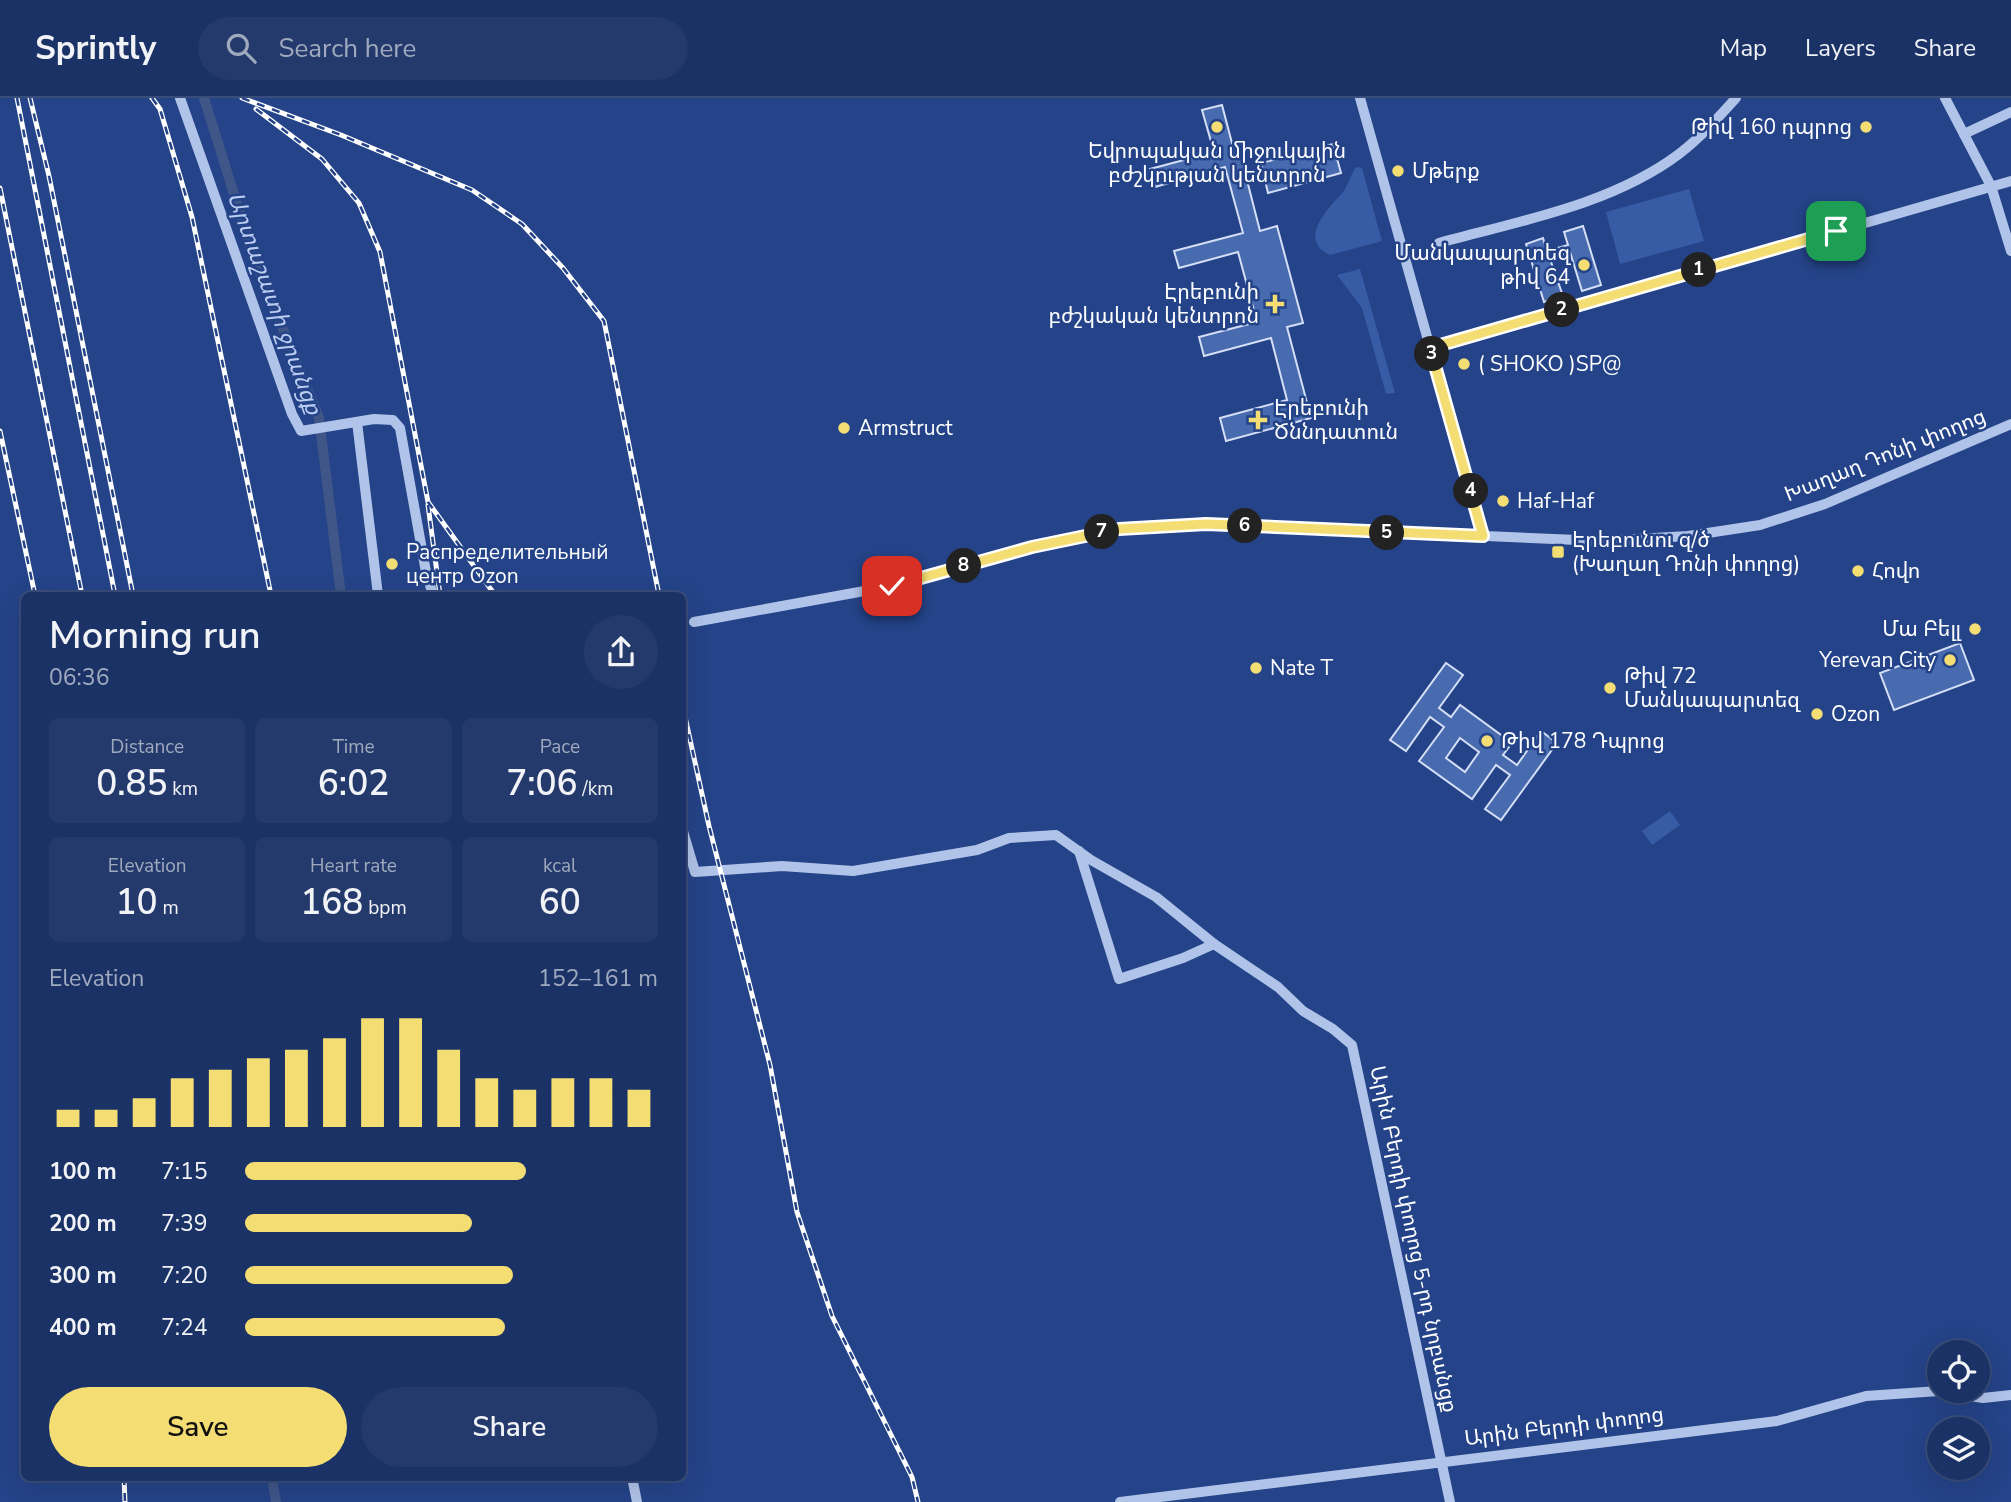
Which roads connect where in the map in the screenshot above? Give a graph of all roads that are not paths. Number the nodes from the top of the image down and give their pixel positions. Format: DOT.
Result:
graph roads {
  1 [pos="180,98"];
  2 [pos="1360,98"];
  3 [pos="1736,98"];
  4 [pos="1945,98"];
  5 [pos="2011,113"];
  6 [pos="1964,134"];
  7 [pos="2011,181"];
  8 [pos="1991,186"];
  9 [pos="1439,243"];
  10 [pos="2011,251"];
  11 [pos="1430,348"];
  12 [pos="357,422"];
  13 [pos="2011,424"];
  14 [pos="1483,536"];
  15 [pos="378,592"];
  16 [pos="432,592"];
  17 [pos="694,622"];
  18 [pos="686,842"];
  19 [pos="1079,851"];
  20 [pos="1213,944"];
  21 [pos="2011,1395"];
  22 [pos="1442,1461"];
  23 [pos="633,1481"];
  24 [pos="1233,1489"];
  25 [pos="638,1502"];
  26 [pos="1120,1502"];
  27 [pos="1236,1502"];
  28 [pos="1450,1502"];
  1 -- 12 [label="street"];
  2 -- 11 [label="street"];
  3 -- 9 [label="street"];
  4 -- 6 [label="street"];
  5 -- 6 [label="street"];
  6 -- 8 [label="street"];
  7 -- 8 [label="street"];
  8 -- 10 [label="street"];
  8 -- 11 [label="street"];
  11 -- 14 [label="street"];
  12 -- 15 [label="street"];
  12 -- 16 [label="street"];
  13 -- 14 [label="street, Խաղաղ Դոնի փողոց"];
  14 -- 17 [label="street, Խաղաղ Դոնի փողոց"];
  18 -- 19 [label="street, Արին Բերդի փողոց 5-րդ նրբանցք"];
  19 -- 20 [label="street, Արին Բերդի փողոց 5-րդ նրբանցք"];
  19 -- 20 [label="street"];
  20 -- 22 [label="street, Արին Բերդի փողոց 5-րդ նրբանցք"];
  21 -- 22 [label="street, Արին Բերդի փողոց"];
  22 -- 24 [label="street, Արին Բերդի փողոց"];
  22 -- 28 [label="street, Արին Բերդի փողոց 5-րդ նրբանցք"];
  23 -- 25 [label="street"];
  24 -- 26 [label="street, Արին Բերդի փողոց"];
  24 -- 27 [label="street"];
}
